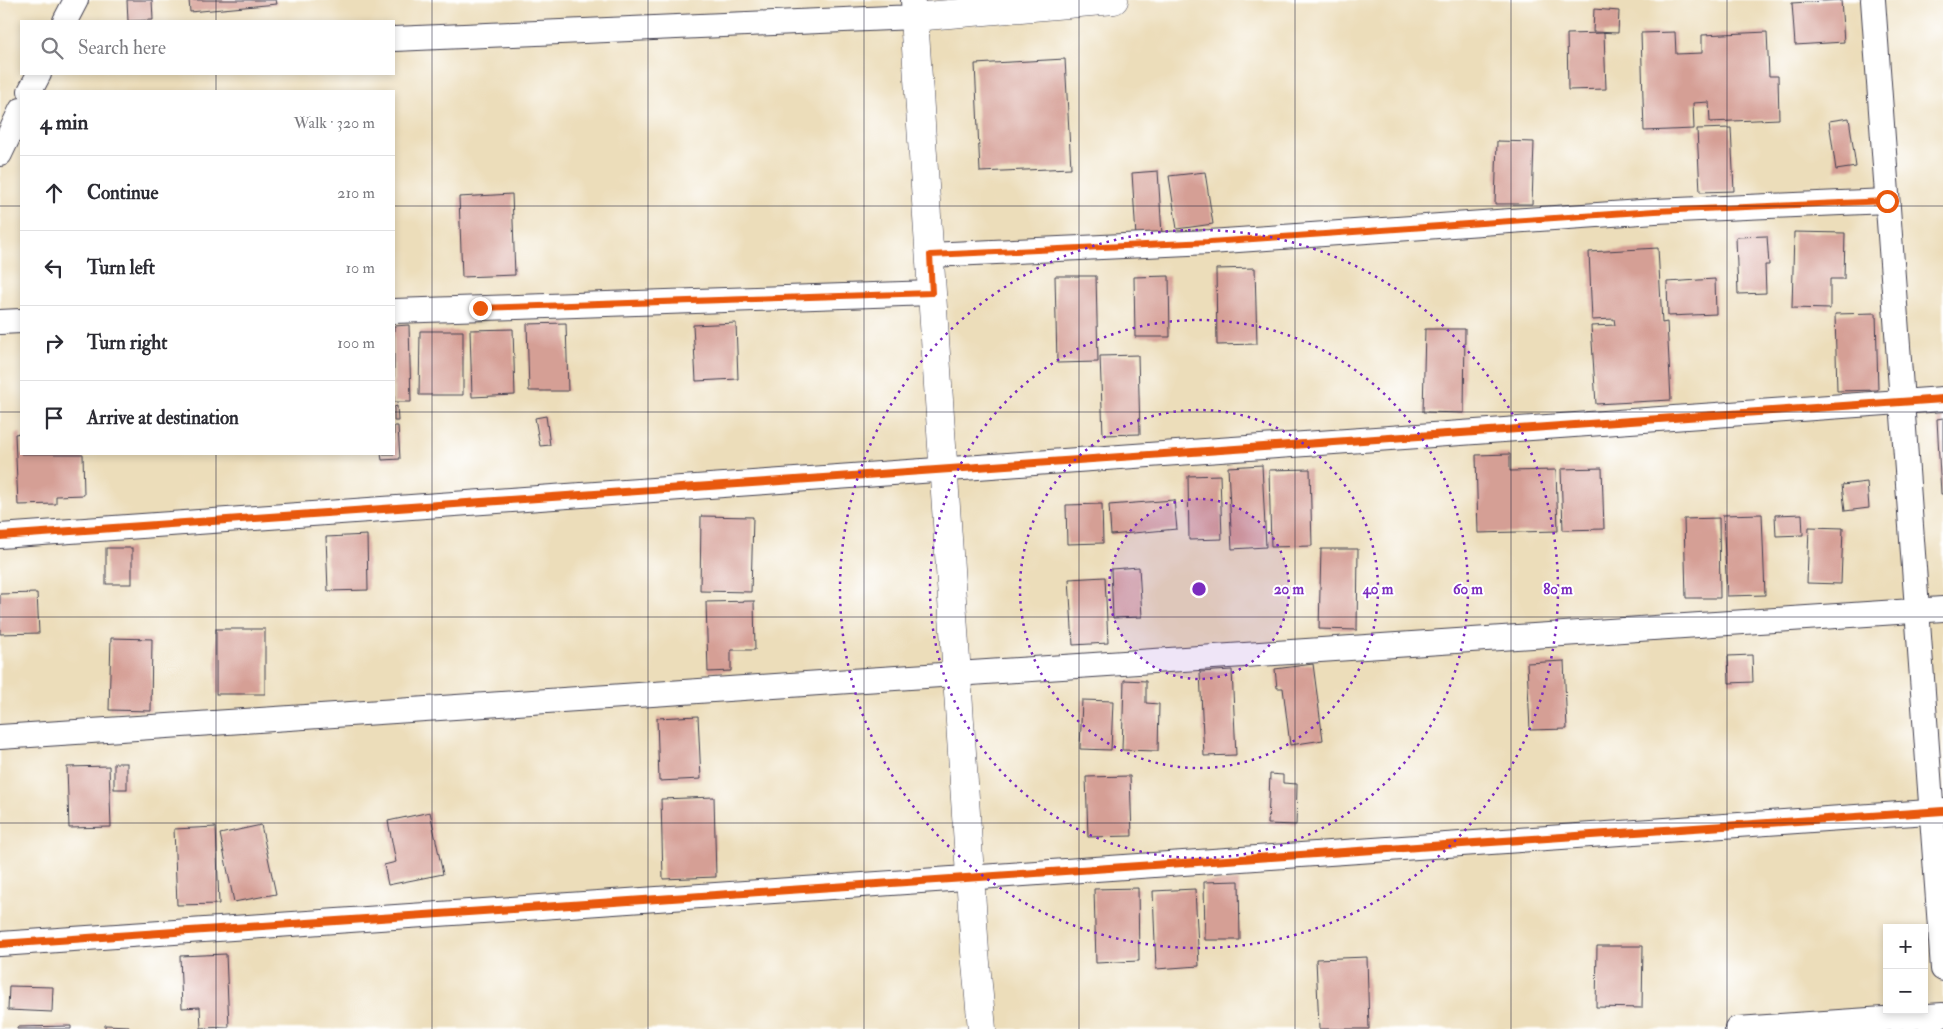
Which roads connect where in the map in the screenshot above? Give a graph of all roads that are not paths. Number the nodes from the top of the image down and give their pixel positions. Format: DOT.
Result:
graph roads {
  1 [pos="76,0"];
  2 [pos="1114,0"];
  3 [pos="1873,0"];
  4 [pos="914,9"];
  5 [pos="66,20"];
  6 [pos="395,39"];
  7 [pos="38,75"];
  8 [pos="31,90"];
  9 [pos="20,112"];
  10 [pos="0,154"];
  11 [pos="1887,201"];
  12 [pos="930,255"];
  13 [pos="932,293"];
  14 [pos="395,311"];
  15 [pos="0,322"];
  16 [pos="20,322"];
  17 [pos="1943,400"];
  18 [pos="1902,402"];
  19 [pos="944,469"];
  20 [pos="0,536"];
  21 [pos="1943,609"];
  22 [pos="1917,610"];
  23 [pos="957,672"];
  24 [pos="0,737"];
  25 [pos="1937,811"];
  26 [pos="970,878"];
  27 [pos="0,944"];
  28 [pos="1943,969"];
  29 [pos="1943,1014"];
  30 [pos="982,1029"];
  31 [pos="1737,1029"];
  1 -- 5 [label="street"];
  2 -- 4 [label="street"];
  3 -- 11 [label="street"];
  4 -- 6 [label="street"];
  4 -- 12 [label="street"];
  7 -- 8 [label="street"];
  9 -- 10 [label="street"];
  11 -- 12 [label="street"];
  11 -- 18 [label="street"];
  12 -- 13 [label="street"];
  13 -- 14 [label="street"];
  13 -- 19 [label="street"];
  15 -- 16 [label="street"];
  17 -- 18 [label="street"];
  18 -- 19 [label="street"];
  18 -- 22 [label="street"];
  19 -- 20 [label="street"];
  19 -- 23 [label="street"];
  21 -- 22 [label="street"];
  22 -- 23 [label="street"];
  22 -- 25 [label="street"];
  23 -- 24 [label="street"];
  23 -- 26 [label="street"];
  25 -- 26 [label="street"];
  25 -- 28 [label="street"];
  26 -- 27 [label="street"];
  26 -- 30 [label="street"];
  29 -- 31 [label="street"];
}
